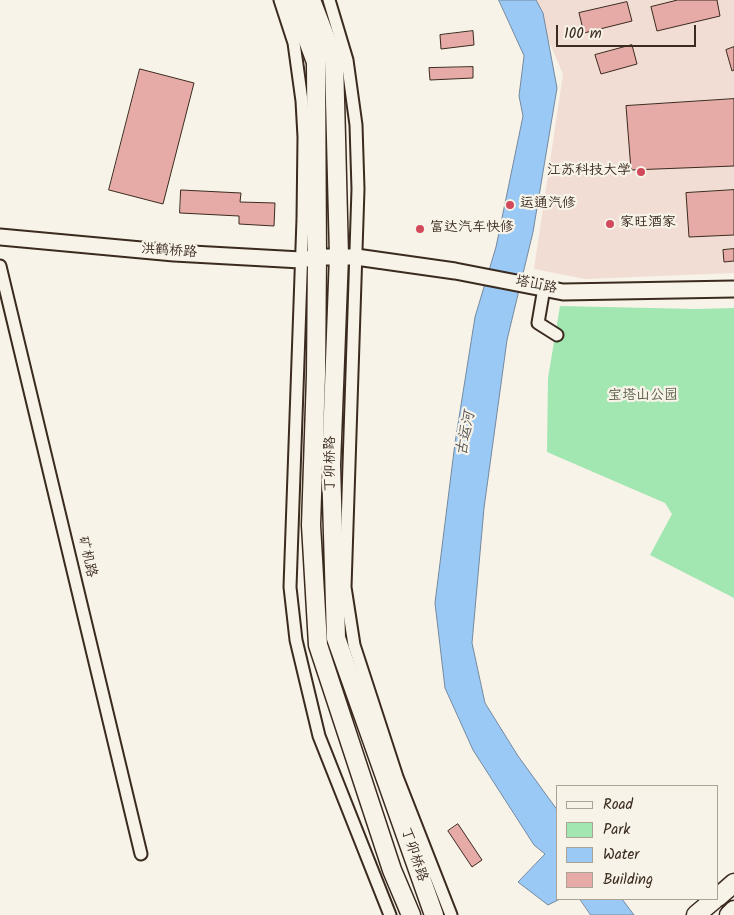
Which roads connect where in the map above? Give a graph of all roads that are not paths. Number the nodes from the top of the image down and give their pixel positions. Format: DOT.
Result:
graph roads {
  1 [pos="280,0"];
  2 [pos="293,0"];
  3 [pos="312,0"];
  4 [pos="330,0"];
  5 [pos="0,237"];
  6 [pos="348,256"];
  7 [pos="309,259"];
  8 [pos="0,266"];
  9 [pos="544,288"];
  10 [pos="734,289"];
  11 [pos="558,335"];
  12 [pos="140,854"];
  13 [pos="734,883"];
  14 [pos="719,896"];
  15 [pos="715,900"];
  16 [pos="734,910"];
  17 [pos="390,915"];
  18 [pos="410,915"];
  19 [pos="434,915"];
  20 [pos="451,915"];
  21 [pos="696,915"];
  22 [pos="729,915"];
  1 -- 7 [label="street"];
  2 -- 7 [label="main road, 丁卯桥路"];
  3 -- 6 [label="main road, 丁卯桥路"];
  4 -- 6 [label="street"];
  5 -- 7 [label="street, 洪鹤桥路"];
  6 -- 7 [label="street, 洪鹤桥路"];
  6 -- 9 [label="street, 塔山路"];
  6 -- 19 [label="main road, 丁卯桥路"];
  6 -- 20 [label="street"];
  7 -- 17 [label="street"];
  7 -- 18 [label="main road, 丁卯桥路"];
  8 -- 12 [label="street, 矿机路"];
  9 -- 10 [label="street, 塔山路"];
  9 -- 11 [label="street"];
  13 -- 14 [label="main road"];
  15 -- 21 [label="main road"];
  16 -- 22 [label="main road"];
}
